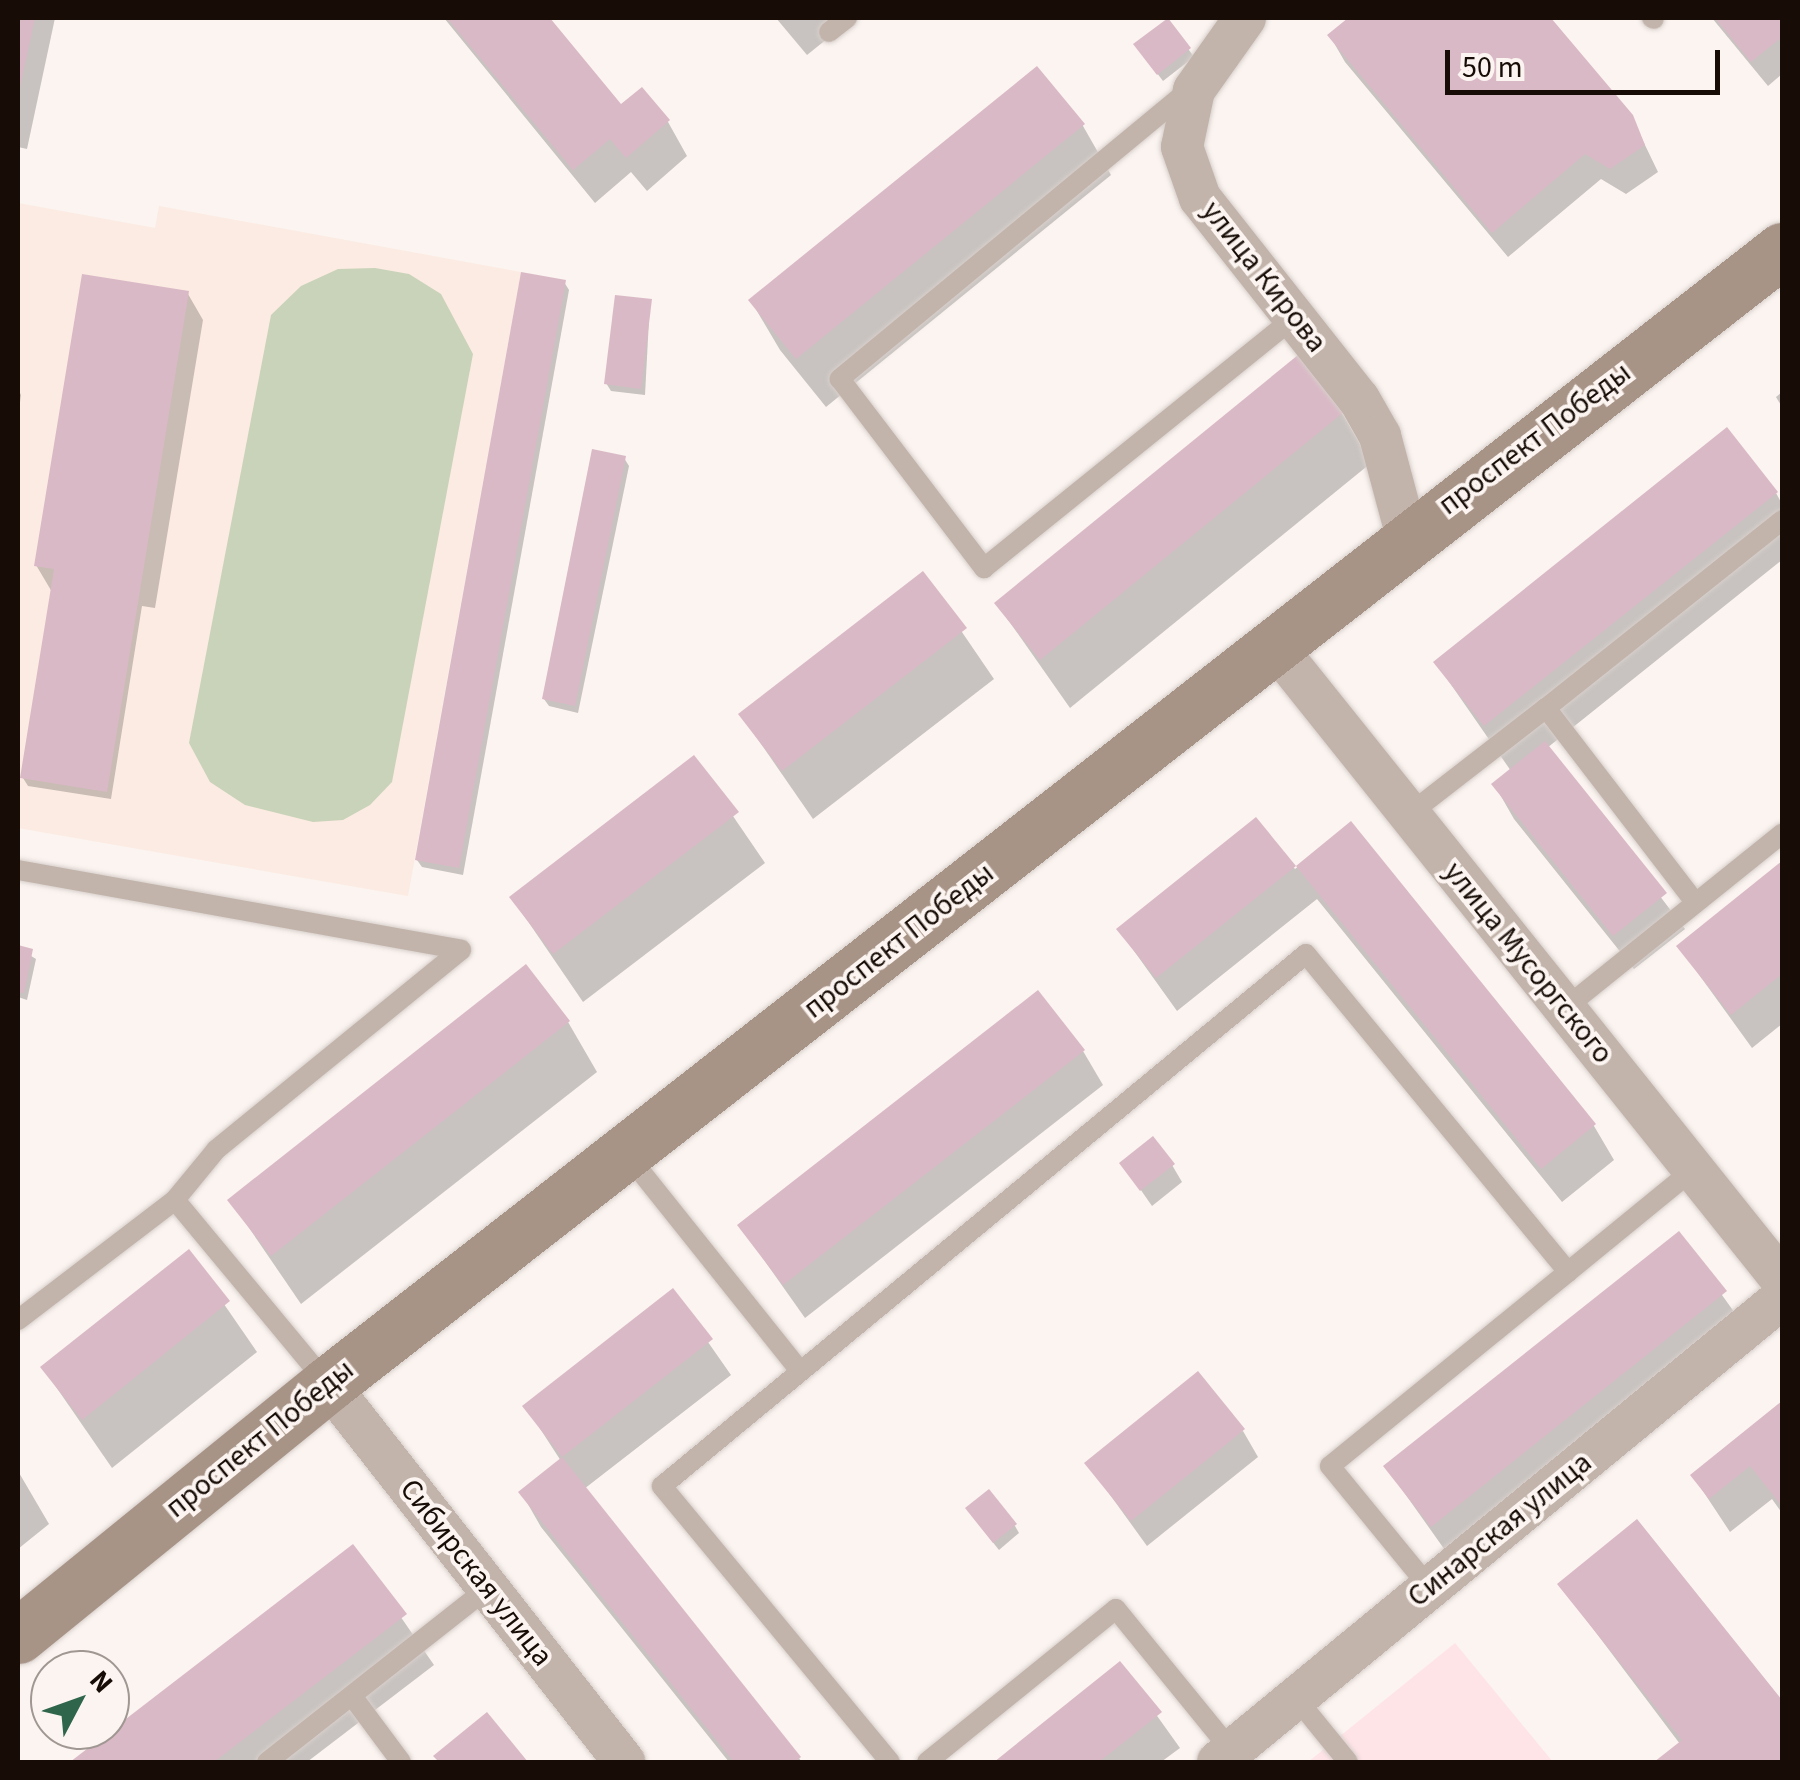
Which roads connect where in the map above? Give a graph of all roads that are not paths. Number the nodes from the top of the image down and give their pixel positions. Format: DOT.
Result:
graph roads {
  1 [pos="847,18"];
  2 [pos="1228,25"];
  3 [pos="830,32"];
  4 [pos="1200,82"];
  5 [pos="1782,250"];
  6 [pos="1295,317"];
  7 [pos="1782,520"];
  8 [pos="1406,538"];
  9 [pos="1274,645"];
  10 [pos="1546,708"];
  11 [pos="1408,815"];
  12 [pos="1782,834"];
  13 [pos="18,870"];
  14 [pos="1694,901"];
  15 [pos="1564,1009"];
  16 [pos="625,1152"];
  17 [pos="1694,1168"];
  18 [pos="175,1200"];
  19 [pos="1568,1272"];
  20 [pos="1782,1280"];
  21 [pos="1782,1298"];
  22 [pos="18,1320"];
  23 [pos="800,1371"];
  24 [pos="328,1384"];
  25 [pos="488,1588"];
  26 [pos="1430,1588"];
  27 [pos="18,1636"];
  28 [pos="352,1696"];
  29 [pos="1296,1698"];
  30 [pos="1225,1757"];
  31 [pos="267,1762"];
  32 [pos="402,1762"];
  33 [pos="624,1762"];
  34 [pos="890,1762"];
  35 [pos="928,1762"];
  36 [pos="1348,1762"];
  1 -- 3 [label="lane"];
  2 -- 4 [label="street, улица Кирова"];
  4 -- 6 [label="street, улица Кирова"];
  4 -- 6 [label="lane"];
  5 -- 8 [label="main road, проспект Победы"];
  6 -- 8 [label="street, улица Кирова"];
  7 -- 10 [label="lane"];
  8 -- 9 [label="main road, проспект Победы"];
  9 -- 11 [label="street, улица Мусоргского"];
  9 -- 16 [label="main road, проспект Победы"];
  10 -- 11 [label="lane"];
  10 -- 14 [label="lane"];
  11 -- 15 [label="street, улица Мусоргского"];
  12 -- 14 [label="lane"];
  13 -- 18 [label="lane"];
  14 -- 15 [label="lane"];
  15 -- 17 [label="street, улица Мусоргского"];
  16 -- 23 [label="lane"];
  16 -- 24 [label="main road, проспект Победы"];
  17 -- 19 [label="lane"];
  17 -- 20 [label="street, улица Мусоргского"];
  18 -- 22 [label="lane"];
  18 -- 24 [label="lane"];
  19 -- 23 [label="lane"];
  19 -- 26 [label="lane"];
  21 -- 26 [label="street, Синарская улица"];
  23 -- 34 [label="lane"];
  24 -- 25 [label="street, Сибирская улица"];
  24 -- 27 [label="main road, проспект Победы"];
  25 -- 28 [label="lane"];
  25 -- 33 [label="street, Сибирская улица"];
  26 -- 29 [label="street, Синарская улица"];
  28 -- 31 [label="lane"];
  28 -- 32 [label="lane"];
  29 -- 30 [label="street, Синарская улица"];
  29 -- 36 [label="lane"];
  30 -- 35 [label="lane"];
}
